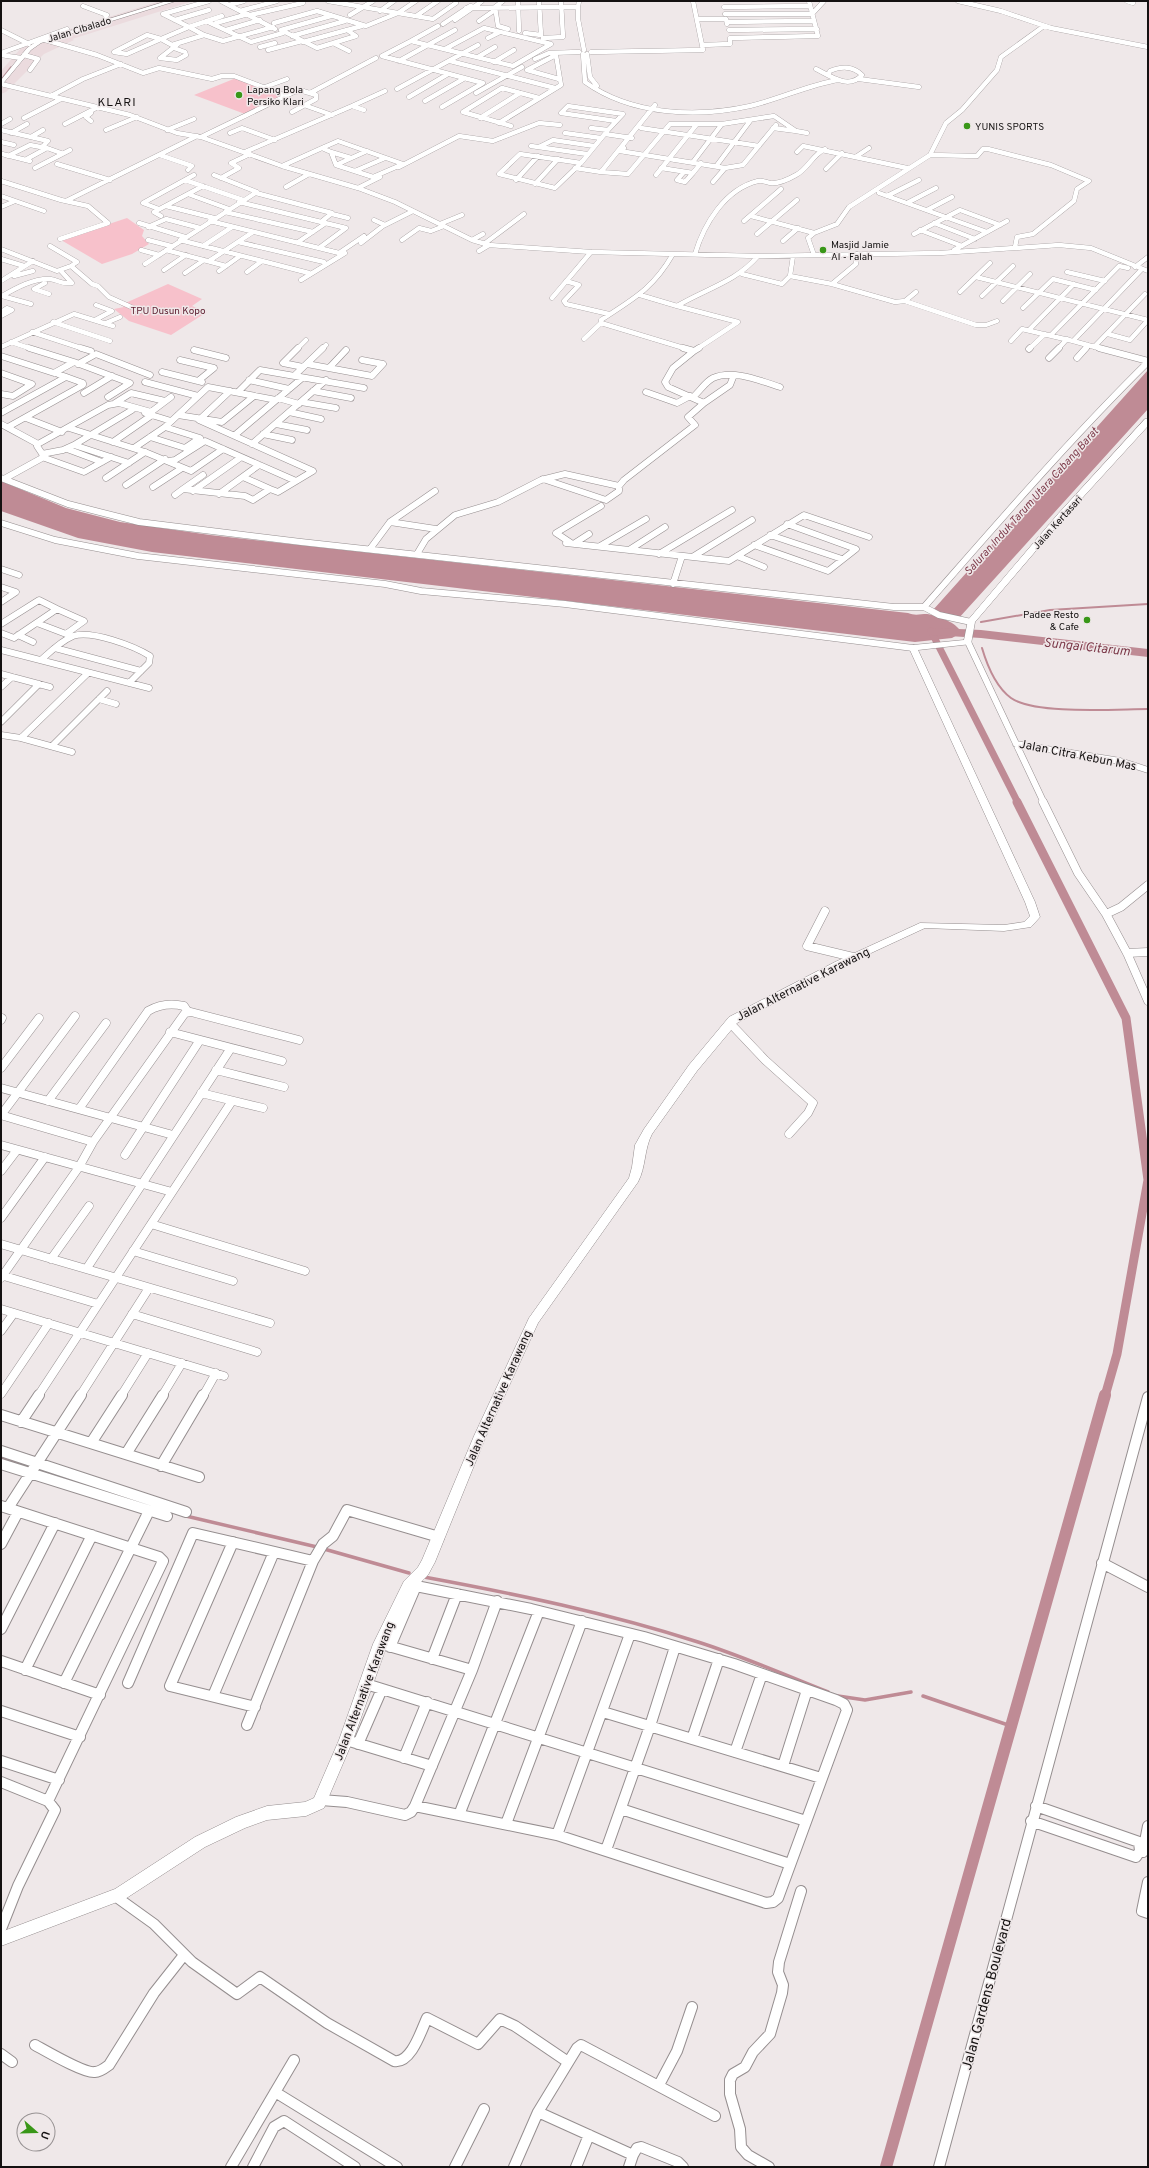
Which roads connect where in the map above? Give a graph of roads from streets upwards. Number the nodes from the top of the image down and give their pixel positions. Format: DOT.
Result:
graph roads {
  1 [pos="174,1"];
  2 [pos="209,1"];
  3 [pos="220,1"];
  4 [pos="244,1"];
  5 [pos="277,1"];
  6 [pos="303,1"];
  7 [pos="328,1"];
  8 [pos="350,1"];
  9 [pos="372,1"];
  10 [pos="394,1"];
  11 [pos="416,1"];
  12 [pos="438,1"];
  13 [pos="482,1"];
  14 [pos="503,1"];
  15 [pos="518,1"];
  16 [pos="539,1"];
  17 [pos="561,1"];
  18 [pos="579,1"];
  19 [pos="693,1"];
  20 [pos="722,1"];
  21 [pos="824,1"];
  22 [pos="958,1"];
  23 [pos="979,1"];
  24 [pos="1127,1"];
  25 [pos="456,3"];
  26 [pos="1133,3"];
  27 [pos="198,4"];
  28 [pos="345,4"];
  29 [pos="809,4"];
  30 [pos="972,4"];
  31 [pos="229,5"];
  32 [pos="83,6"];
  33 [pos="305,6"];
  34 [pos="471,7"];
  35 [pos="539,7"];
  36 [pos="562,7"];
  37 [pos="578,7"];
  38 [pos="724,7"];
  39 [pos="311,8"];
  40 [pos="339,8"];
  41 [pos="362,8"];
  42 [pos="519,8"];
  43 [pos="495,9"];
  44 [pos="209,10"];
  45 [pos="240,11"];
  46 [pos="317,11"];
  47 [pos="333,11"];
  48 [pos="380,11"];
  49 [pos="398,13"];
  50 [pos="812,14"];
  51 [pos="249,15"];
  52 [pos="329,15"];
  53 [pos="350,15"];
  54 [pos="222,16"];
  55 [pos="268,16"];
  56 [pos="416,16"];
  57 [pos="484,18"];
  58 [pos="726,18"];
  59 [pos="107,19"];
  60 [pos="229,19"];
  61 [pos="453,19"];
  62 [pos="697,19"];
  63 [pos="175,20"];
  64 [pos="260,20"];
  65 [pos="346,20"];
  66 [pos="496,20"];
  67 [pos="206,21"];
  68 [pos="479,21"];
  69 [pos="814,21"];
  70 [pos="214,24"];
  71 [pos="273,25"];
  72 [pos="1042,25"];
  73 [pos="364,26"];
  74 [pos="438,26"];
  75 [pos="188,27"];
  76 [pos="66,29"];
  77 [pos="817,29"];
  78 [pos="1,30"];
  79 [pos="226,30"];
  80 [pos="346,30"];
  81 [pos="372,30"];
  82 [pos="455,30"];
  83 [pos="728,30"];
  84 [pos="500,32"];
  85 [pos="518,34"];
  86 [pos="204,35"];
  87 [pos="542,35"];
  88 [pos="239,36"];
  89 [pos="293,37"];
  90 [pos="160,38"];
  91 [pos="488,38"];
  92 [pos="730,38"];
  93 [pos="45,40"];
  94 [pos="533,40"];
  95 [pos="411,41"];
  96 [pos="508,41"];
  97 [pos="303,42"];
  98 [pos="180,43"];
  99 [pos="333,43"];
  100 [pos="30,44"];
  101 [pos="527,44"];
  102 [pos="428,45"];
  103 [pos="478,45"];
  104 [pos="550,45"];
  105 [pos="558,45"];
  106 [pos="702,45"];
  107 [pos="260,47"];
  108 [pos="495,47"];
  109 [pos="1148,47"];
  110 [pos="174,48"];
  111 [pos="446,49"];
  112 [pos="268,50"];
  113 [pos="514,50"];
  114 [pos="349,51"];
  115 [pos="585,52"];
  116 [pos="462,53"];
  117 [pos="1,54"];
  118 [pos="130,56"];
  119 [pos="19,57"];
  120 [pos="478,57"];
  121 [pos="376,58"];
  122 [pos="115,61"];
  123 [pos="399,61"];
  124 [pos="448,62"];
  125 [pos="494,62"];
  126 [pos="121,64"];
  127 [pos="583,66"];
  128 [pos="589,66"];
  129 [pos="558,68"];
  130 [pos="838,68"];
  131 [pos="30,70"];
  132 [pos="433,70"];
  133 [pos="448,74"];
  134 [pos="545,75"];
  135 [pos="829,76"];
  136 [pos="505,77"];
  137 [pos="861,77"];
  138 [pos="287,78"];
  139 [pos="465,78"];
  140 [pos="559,79"];
  141 [pos="838,80"];
  142 [pos="1,84"];
  143 [pos="560,85"];
  144 [pos="917,85"];
  145 [pos="265,87"];
  146 [pos="397,89"];
  147 [pos="553,89"];
  148 [pos="562,90"];
  149 [pos="385,91"];
  150 [pos="310,92"];
  151 [pos="520,93"];
  152 [pos="51,96"];
  153 [pos="287,96"];
  154 [pos="778,96"];
  155 [pos="409,97"];
  156 [pos="539,98"];
  157 [pos="61,99"];
  158 [pos="424,102"];
  159 [pos="585,104"];
  160 [pos="304,105"];
  161 [pos="352,106"];
  162 [pos="442,107"];
  163 [pos="657,107"];
  164 [pos="99,109"];
  165 [pos="448,109"];
  166 [pos="364,110"];
  167 [pos="292,112"];
  168 [pos="608,112"];
  169 [pos="767,112"];
  170 [pos="332,115"];
  171 [pos="650,115"];
  172 [pos="774,116"];
  173 [pos="137,117"];
  174 [pos="24,118"];
  175 [pos="480,118"];
  176 [pos="10,119"];
  177 [pos="194,119"];
  178 [pos="675,119"];
  179 [pos="780,120"];
  180 [pos="91,121"];
  181 [pos="616,121"];
  182 [pos="750,121"];
  183 [pos="499,123"];
  184 [pos="1,124"];
  185 [pos="27,124"];
  186 [pos="65,124"];
  187 [pos="670,124"];
  188 [pos="697,124"];
  189 [pos="722,124"];
  190 [pos="560,125"];
  191 [pos="511,126"];
  192 [pos="591,128"];
  193 [pos="641,128"];
  194 [pos="773,128"];
  195 [pos="1,130"];
  196 [pos="43,130"];
  197 [pos="106,130"];
  198 [pos="167,130"];
  199 [pos="796,131"];
  200 [pos="607,132"];
  201 [pos="664,132"];
  202 [pos="12,133"];
  203 [pos="230,133"];
  204 [pos="565,133"];
  205 [pos="807,133"];
  206 [pos="687,136"];
  207 [pos="31,137"];
  208 [pos="199,137"];
  209 [pos="631,137"];
  210 [pos="502,138"];
  211 [pos="601,138"];
  212 [pos="711,139"];
  213 [pos="275,140"];
  214 [pos="510,141"];
  215 [pos="4,142"];
  216 [pos="734,142"];
  217 [pos="14,145"];
  218 [pos="1,146"];
  219 [pos="531,146"];
  220 [pos="594,146"];
  221 [pos="759,146"];
  222 [pos="45,147"];
  223 [pos="539,147"];
  224 [pos="321,148"];
  225 [pos="869,148"];
  226 [pos="825,149"];
  227 [pos="70,150"];
  228 [pos="367,151"];
  229 [pos="620,151"];
  230 [pos="331,152"];
  231 [pos="797,152"];
  232 [pos="60,153"];
  233 [pos="248,153"];
  234 [pos="842,153"];
  235 [pos="2,154"];
  236 [pos="587,154"];
  237 [pos="644,154"];
  238 [pos="160,155"];
  239 [pos="930,155"];
  240 [pos="8,156"];
  241 [pos="538,156"];
  242 [pos="857,156"];
  243 [pos="351,158"];
  244 [pos="385,158"];
  245 [pos="669,158"];
  246 [pos="25,160"];
  247 [pos="558,160"];
  248 [pos="31,161"];
  249 [pos="693,162"];
  250 [pos="580,163"];
  251 [pos="701,163"];
  252 [pos="57,164"];
  253 [pos="336,165"];
  254 [pos="403,165"];
  255 [pos="282,166"];
  256 [pos="717,166"];
  257 [pos="35,168"];
  258 [pos="575,168"];
  259 [pos="661,168"];
  260 [pos="725,168"];
  261 [pos="907,168"];
  262 [pos="188,170"];
  263 [pos="826,170"];
  264 [pos="355,171"];
  265 [pos="601,172"];
  266 [pos="684,172"];
  267 [pos="693,173"];
  268 [pos="310,174"];
  269 [pos="194,175"];
  270 [pos="656,175"];
  271 [pos="214,176"];
  272 [pos="221,178"];
  273 [pos="110,180"];
  274 [pos="185,180"];
  275 [pos="516,180"];
  276 [pos="919,180"];
  277 [pos="2,181"];
  278 [pos="713,182"];
  279 [pos="535,184"];
  280 [pos="203,186"];
  281 [pos="286,186"];
  282 [pos="358,188"];
  283 [pos="936,188"];
  284 [pos="782,189"];
  285 [pos="7,190"];
  286 [pos="256,193"];
  287 [pos="879,193"];
  288 [pos="188,194"];
  289 [pos="887,196"];
  290 [pos="182,197"];
  291 [pos="952,197"];
  292 [pos="51,200"];
  293 [pos="68,200"];
  294 [pos="797,200"];
  295 [pos="15,201"];
  296 [pos="241,201"];
  297 [pos="907,203"];
  298 [pos="213,204"];
  299 [pos="166,206"];
  300 [pos="1,207"];
  301 [pos="966,207"];
  302 [pos="159,209"];
  303 [pos="44,210"];
  304 [pos="227,210"];
  305 [pos="927,210"];
  306 [pos="960,210"];
  307 [pos="413,211"];
  308 [pos="332,214"];
  309 [pos="524,214"];
  310 [pos="462,215"];
  311 [pos="161,216"];
  312 [pos="751,216"];
  313 [pos="946,217"];
  314 [pos="348,218"];
  315 [pos="212,220"];
  316 [pos="374,220"];
  317 [pos="744,221"];
  318 [pos="773,221"];
  319 [pos="1007,221"];
  320 [pos="323,222"];
  321 [pos="139,223"];
  322 [pos="934,223"];
  323 [pos="385,225"];
  324 [pos="442,225"];
  325 [pos="1000,225"];
  326 [pos="148,227"];
  327 [pos="232,227"];
  328 [pos="200,228"];
  329 [pos="798,228"];
  330 [pos="920,230"];
  331 [pos="253,232"];
  332 [pos="313,232"];
  333 [pos="987,232"];
  334 [pos="483,234"];
  335 [pos="757,234"];
  336 [pos="814,234"];
  337 [pos="914,234"];
  338 [pos="364,236"];
  339 [pos="185,237"];
  340 [pos="60,239"];
  341 [pos="975,239"];
  342 [pos="148,240"];
  343 [pos="180,240"];
  344 [pos="402,240"];
  345 [pos="472,240"];
  346 [pos="783,241"];
  347 [pos="238,242"];
  348 [pos="298,242"];
  349 [pos="486,244"];
  350 [pos="50,246"];
  351 [pos="171,246"];
  352 [pos="202,246"];
  353 [pos="962,246"];
  354 [pos="1015,247"];
  355 [pos="319,248"];
  356 [pos="1,249"];
  357 [pos="141,250"];
  358 [pos="166,250"];
  359 [pos="223,251"];
  360 [pos="479,251"];
  361 [pos="591,252"];
  362 [pos="952,252"];
  363 [pos="31,254"];
  364 [pos="673,254"];
  365 [pos="695,254"];
  366 [pos="857,254"];
  367 [pos="159,255"];
  368 [pos="186,255"];
  369 [pos="814,255"];
  370 [pos="240,256"];
  371 [pos="758,256"];
  372 [pos="793,256"];
  373 [pos="1148,257"];
  374 [pos="2,260"];
  375 [pos="33,261"];
  376 [pos="207,261"];
  377 [pos="262,261"];
  378 [pos="324,262"];
  379 [pos="990,263"];
  380 [pos="145,264"];
  381 [pos="45,265"];
  382 [pos="71,266"];
  383 [pos="226,266"];
  384 [pos="284,266"];
  385 [pos="1013,266"];
  386 [pos="24,267"];
  387 [pos="1135,267"];
  388 [pos="164,270"];
  389 [pos="1141,270"];
  390 [pos="33,271"];
  391 [pos="61,271"];
  392 [pos="219,271"];
  393 [pos="1148,271"];
  394 [pos="247,272"];
  395 [pos="276,272"];
  396 [pos="1067,272"];
  397 [pos="185,273"];
  398 [pos="40,274"];
  399 [pos="742,274"];
  400 [pos="1030,274"];
  401 [pos="790,276"];
  402 [pos="976,277"];
  403 [pos="7,278"];
  404 [pos="51,279"];
  405 [pos="1,281"];
  406 [pos="566,281"];
  407 [pos="1105,281"];
  408 [pos="996,282"];
  409 [pos="832,284"];
  410 [pos="1074,284"];
  411 [pos="21,286"];
  412 [pos="1017,287"];
  413 [pos="34,289"];
  414 [pos="1096,290"];
  415 [pos="916,292"];
  416 [pos="960,292"];
  417 [pos="1038,293"];
  418 [pos="49,294"];
  419 [pos="1145,294"];
  420 [pos="640,295"];
  421 [pos="2,296"];
  422 [pos="982,296"];
  423 [pos="552,298"];
  424 [pos="1059,298"];
  425 [pos="905,301"];
  426 [pos="1003,301"];
  427 [pos="1081,303"];
  428 [pos="31,304"];
  429 [pos="96,304"];
  430 [pos="677,306"];
  431 [pos="1023,308"];
  432 [pos="1102,309"];
  433 [pos="140,311"];
  434 [pos="1,312"];
  435 [pos="609,314"];
  436 [pos="1126,314"];
  437 [pos="1,316"];
  438 [pos="120,317"];
  439 [pos="95,320"];
  440 [pos="1148,320"];
  441 [pos="997,321"];
  442 [pos="53,322"];
  443 [pos="106,323"];
  444 [pos="601,323"];
  445 [pos="113,326"];
  446 [pos="1029,330"];
  447 [pos="32,332"];
  448 [pos="1108,334"];
  449 [pos="1048,335"];
  450 [pos="584,339"];
  451 [pos="306,340"];
  452 [pos="1070,340"];
  453 [pos="110,341"];
  454 [pos="1011,341"];
  455 [pos="11,342"];
  456 [pos="326,345"];
  457 [pos="1091,346"];
  458 [pos="1,347"];
  459 [pos="1030,349"];
  460 [pos="1119,349"];
  461 [pos="194,350"];
  462 [pos="346,350"];
  463 [pos="91,351"];
  464 [pos="694,351"];
  465 [pos="1,356"];
  466 [pos="1049,358"];
  467 [pos="1077,358"];
  468 [pos="180,360"];
  469 [pos="1148,362"];
  470 [pos="76,363"];
  471 [pos="358,364"];
  472 [pos="305,365"];
  473 [pos="214,368"];
  474 [pos="329,368"];
  475 [pos="164,371"];
  476 [pos="1,374"];
  477 [pos="58,374"];
  478 [pos="150,375"];
  479 [pos="734,375"];
  480 [pos="112,376"];
  481 [pos="298,376"];
  482 [pos="66,377"];
  483 [pos="200,380"];
  484 [pos="249,380"];
  485 [pos="326,380"];
  486 [pos="145,382"];
  487 [pos="130,383"];
  488 [pos="136,385"];
  489 [pos="208,387"];
  490 [pos="780,387"];
  491 [pos="364,388"];
  492 [pos="288,389"];
  493 [pos="230,391"];
  494 [pos="313,391"];
  495 [pos="238,392"];
  496 [pos="646,392"];
  497 [pos="84,393"];
  498 [pos="1,394"];
  499 [pos="198,396"];
  500 [pos="254,396"];
  501 [pos="108,397"];
  502 [pos="171,397"];
  503 [pos="691,397"];
  504 [pos="351,398"];
  505 [pos="277,399"];
  506 [pos="165,401"];
  507 [pos="300,403"];
  508 [pos="704,403"];
  509 [pos="113,404"];
  510 [pos="336,408"];
  511 [pos="132,410"];
  512 [pos="289,412"];
  513 [pos="1,413"];
  514 [pos="150,414"];
  515 [pos="178,415"];
  516 [pos="26,418"];
  517 [pos="321,419"];
  518 [pos="199,420"];
  519 [pos="171,421"];
  520 [pos="1148,421"];
  521 [pos="1,424"];
  522 [pos="276,424"];
  523 [pos="8,427"];
  524 [pos="165,427"];
  525 [pos="69,428"];
  526 [pos="307,430"];
  527 [pos="62,432"];
  528 [pos="264,434"];
  529 [pos="92,435"];
  530 [pos="235,435"];
  531 [pos="150,437"];
  532 [pos="202,440"];
  533 [pos="292,440"];
  534 [pos="113,442"];
  535 [pos="38,444"];
  536 [pos="252,444"];
  537 [pos="74,445"];
  538 [pos="134,448"];
  539 [pos="67,449"];
  540 [pos="223,449"];
  541 [pos="145,452"];
  542 [pos="42,456"];
  543 [pos="111,457"];
  544 [pos="240,458"];
  545 [pos="167,460"];
  546 [pos="102,462"];
  547 [pos="129,463"];
  548 [pos="259,465"];
  549 [pos="182,468"];
  550 [pos="191,471"];
  551 [pos="203,475"];
  552 [pos="243,477"];
  553 [pos="106,478"];
  554 [pos="211,478"];
  555 [pos="2,479"];
  556 [pos="543,479"];
  557 [pos="296,481"];
  558 [pos="126,485"];
  559 [pos="619,486"];
  560 [pos="153,487"];
  561 [pos="226,488"];
  562 [pos="270,489"];
  563 [pos="183,490"];
  564 [pos="193,491"];
  565 [pos="435,492"];
  566 [pos="219,494"];
  567 [pos="175,495"];
  568 [pos="245,496"];
  569 [pos="601,506"];
  570 [pos="732,510"];
  571 [pos="646,519"];
  572 [pos="752,520"];
  573 [pos="390,522"];
  574 [pos="1,523"];
  575 [pos="787,524"];
  576 [pos="665,527"];
  577 [pos="436,529"];
  578 [pos="589,534"];
  579 [pos="770,535"];
  580 [pos="870,537"];
  581 [pos="571,543"];
  582 [pos="600,546"];
  583 [pos="754,546"];
  584 [pos="370,549"];
  585 [pos="630,550"];
  586 [pos="418,554"];
  587 [pos="659,554"];
  588 [pos="682,556"];
  589 [pos="694,556"];
  590 [pos="737,556"];
  591 [pos="842,559"];
  592 [pos="764,567"];
  593 [pos="1,569"];
  594 [pos="19,575"];
  595 [pos="673,584"];
  596 [pos="2,588"];
  597 [pos="1,602"];
  598 [pos="56,609"];
  599 [pos="926,609"];
  600 [pos="37,623"];
  601 [pos="1,624"];
  602 [pos="971,624"];
  603 [pos="1,633"];
  604 [pos="18,635"];
  605 [pos="969,640"];
  606 [pos="33,642"];
  607 [pos="55,648"];
  608 [pos="913,648"];
  609 [pos="1,650"];
  610 [pos="42,660"];
  611 [pos="141,671"];
  612 [pos="88,673"];
  613 [pos="1,674"];
  614 [pos="12,677"];
  615 [pos="129,683"];
  616 [pos="39,684"];
  617 [pos="1,687"];
  618 [pos="50,687"];
  619 [pos="149,688"];
  620 [pos="107,691"];
  621 [pos="98,699"];
  622 [pos="116,704"];
  623 [pos="4,714"];
  624 [pos="1,722"];
  625 [pos="1,735"];
  626 [pos="21,738"];
  627 [pos="1016,744"];
  628 [pos="52,746"];
  629 [pos="72,752"];
  630 [pos="1148,770"];
  631 [pos="1148,885"];
  632 [pos="825,912"];
  633 [pos="1106,914"];
  634 [pos="1148,952"];
  635 [pos="1127,953"];
  636 [pos="854,957"];
  637 [pos="1148,1002"];
  638 [pos="188,1012"];
  639 [pos="75,1016"];
  640 [pos="39,1018"];
  641 [pos="106,1023"];
  642 [pos="730,1023"];
  643 [pos="170,1032"];
  644 [pos="200,1040"];
  645 [pos="299,1040"];
  646 [pos="231,1048"];
  647 [pos="282,1061"];
  648 [pos="1,1068"];
  649 [pos="216,1070"];
  650 [pos="284,1087"];
  651 [pos="1,1088"];
  652 [pos="18,1092"];
  653 [pos="201,1093"];
  654 [pos="232,1100"];
  655 [pos="48,1101"];
  656 [pos="263,1108"];
  657 [pos="79,1109"];
  658 [pos="1,1115"];
  659 [pos="110,1118"];
  660 [pos="143,1127"];
  661 [pos="789,1134"];
  662 [pos="173,1135"];
  663 [pos="94,1142"];
  664 [pos="1,1145"];
  665 [pos="16,1150"];
  666 [pos="125,1155"];
  667 [pos="45,1157"];
  668 [pos="80,1166"];
  669 [pos="1,1171"];
  670 [pos="142,1184"];
  671 [pos="172,1192"];
  672 [pos="90,1206"];
  673 [pos="1,1218"];
  674 [pos="151,1224"];
  675 [pos="1,1244"];
  676 [pos="20,1249"];
  677 [pos="133,1251"];
  678 [pos="51,1259"];
  679 [pos="86,1268"];
  680 [pos="305,1271"];
  681 [pos="2,1276"];
  682 [pos="115,1278"];
  683 [pos="233,1281"];
  684 [pos="149,1288"];
  685 [pos="98,1304"];
  686 [pos="1,1309"];
  687 [pos="14,1312"];
  688 [pos="132,1314"];
  689 [pos="48,1323"];
  690 [pos="270,1323"];
  691 [pos="1,1331"];
  692 [pos="80,1332"];
  693 [pos="114,1343"];
  694 [pos="257,1352"];
  695 [pos="148,1353"];
  696 [pos="182,1363"];
  697 [pos="1,1394"];
  698 [pos="1148,1397"];
  699 [pos="1,1415"];
  700 [pos="21,1422"];
  701 [pos="56,1433"];
  702 [pos="91,1443"];
  703 [pos="1,1451"];
  704 [pos="126,1454"];
  705 [pos="37,1463"];
  706 [pos="1,1464"];
  707 [pos="162,1466"];
  708 [pos="30,1473"];
  709 [pos="200,1477"];
  710 [pos="5,1507"];
  711 [pos="149,1511"];
  712 [pos="18,1512"];
  713 [pos="186,1512"];
  714 [pos="167,1516"];
  715 [pos="55,1523"];
  716 [pos="92,1535"];
  717 [pos="439,1537"];
  718 [pos="233,1542"];
  719 [pos="1,1544"];
  720 [pos="131,1548"];
  721 [pos="274,1552"];
  722 [pos="313,1561"];
  723 [pos="1102,1564"];
  724 [pos="1148,1587"];
  725 [pos="457,1594"];
  726 [pos="497,1601"];
  727 [pos="539,1611"];
  728 [pos="582,1621"];
  729 [pos="1,1629"];
  730 [pos="630,1634"];
  731 [pos="385,1646"];
  732 [pos="676,1647"];
  733 [pos="432,1658"];
  734 [pos="718,1658"];
  735 [pos="1,1662"];
  736 [pos="25,1670"];
  737 [pos="472,1670"];
  738 [pos="762,1674"];
  739 [pos="64,1683"];
  740 [pos="128,1683"];
  741 [pos="366,1684"];
  742 [pos="382,1689"];
  743 [pos="807,1690"];
  744 [pos="100,1696"];
  745 [pos="212,1696"];
  746 [pos="426,1702"];
  747 [pos="255,1707"];
  748 [pos="1,1710"];
  749 [pos="454,1711"];
  750 [pos="603,1712"];
  751 [pos="496,1724"];
  752 [pos="247,1725"];
  753 [pos="650,1726"];
  754 [pos="80,1737"];
  755 [pos="539,1738"];
  756 [pos="692,1739"];
  757 [pos="352,1742"];
  758 [pos="736,1752"];
  759 [pos="588,1753"];
  760 [pos="404,1758"];
  761 [pos="1,1761"];
  762 [pos="432,1766"];
  763 [pos="783,1766"];
  764 [pos="635,1768"];
  765 [pos="822,1778"];
  766 [pos="58,1780"];
  767 [pos="1,1782"];
  768 [pos="321,1800"];
  769 [pos="48,1801"];
  770 [pos="415,1806"];
  771 [pos="1036,1806"];
  772 [pos="621,1809"];
  773 [pos="459,1815"];
  774 [pos="806,1821"];
  775 [pos="1031,1821"];
  776 [pos="506,1824"];
  777 [pos="1148,1826"];
  778 [pos="557,1834"];
  779 [pos="606,1850"];
  780 [pos="1144,1853"];
  781 [pos="790,1864"];
  782 [pos="1148,1882"];
  783 [pos="801,1891"];
  784 [pos="115,1896"];
  785 [pos="1148,1913"];
  786 [pos="1,1930"];
  787 [pos="1,1939"];
  788 [pos="184,1955"];
  789 [pos="692,2007"];
  790 [pos="35,2045"];
  791 [pos="1,2054"];
  792 [pos="294,2060"];
  793 [pos="12,2062"];
  794 [pos="568,2062"];
  795 [pos="659,2085"];
  796 [pos="275,2092"];
  797 [pos="484,2109"];
  798 [pos="538,2112"];
  799 [pos="715,2116"];
  800 [pos="589,2135"];
  801 [pos="633,2155"];
  802 [pos="231,2167"];
  803 [pos="253,2167"];
  804 [pos="355,2167"];
  805 [pos="397,2167"];
  806 [pos="455,2167"];
  807 [pos="514,2167"];
  808 [pos="576,2167"];
  809 [pos="629,2167"];
  810 [pos="683,2167"];
  811 [pos="769,2167"];
  812 [pos="939,2167"];
  1 -- 59 [label="street, Jalan Cibalado"];
  2 -- 27 [label="street"];
  3 -- 31 [label="street"];
  4 -- 31 [label="street"];
  5 -- 45 [label="street"];
  6 -- 51 [label="street"];
  7 -- 28 [label="street"];
  8 -- 28 [label="street"];
  9 -- 41 [label="street"];
  10 -- 48 [label="street"];
  11 -- 49 [label="street"];
  12 -- 56 [label="street"];
  13 -- 34 [label="street"];
  14 -- 43 [label="street"];
  15 -- 42 [label="street"];
  16 -- 35 [label="street"];
  17 -- 36 [label="street"];
  18 -- 37 [label="street"];
  19 -- 62 [label="street"];
  20 -- 38 [label="street"];
  21 -- 50 [label="street"];
  22 -- 30 [label="street"];
  23 -- 30 [label="street"];
  24 -- 26 [label="street"];
  25 -- 56 [label="street"];
  27 -- 44 [label="street"];
  27 -- 63 [label="street"];
  28 -- 40 [label="street"];
  28 -- 41 [label="street"];
  29 -- 38 [label="street"];
  29 -- 50 [label="street"];
  30 -- 72 [label="street"];
  31 -- 45 [label="street"];
  32 -- 59 [label="street"];
  33 -- 55 [label="street"];
  34 -- 43 [label="street"];
  34 -- 61 [label="street"];
  35 -- 36 [label="street"];
  35 -- 42 [label="street"];
  35 -- 87 [label="street"];
  36 -- 37 [label="street"];
  36 -- 87 [label="street"];
  37 -- 115 [label="street"];
  38 -- 58 [label="street"];
  39 -- 46 [label="street"];
  41 -- 48 [label="street"];
  41 -- 53 [label="street"];
  42 -- 43 [label="street"];
  42 -- 85 [label="street"];
  43 -- 57 [label="street"];
  43 -- 66 [label="street"];
  44 -- 54 [label="street"];
  44 -- 63 [label="street"];
  45 -- 51 [label="street"];
  46 -- 52 [label="street"];
  46 -- 71 [label="street"];
  47 -- 52 [label="street"];
  48 -- 49 [label="street"];
  49 -- 56 [label="street"];
  49 -- 73 [label="street"];
  50 -- 58 [label="street"];
  50 -- 69 [label="street"];
  51 -- 60 [label="street"];
  51 -- 64 [label="street"];
  52 -- 65 [label="street"];
  52 -- 89 [label="street"];
  54 -- 60 [label="street"];
  54 -- 67 [label="street"];
  57 -- 66 [label="street"];
  57 -- 68 [label="street"];
  58 -- 62 [label="street"];
  58 -- 69 [label="street"];
  58 -- 83 [label="street"];
  59 -- 93 [label="street, Jalan Cibalado"];
  60 -- 70 [label="street"];
  62 -- 106 [label="street"];
  63 -- 75 [label="street"];
  64 -- 71 [label="street"];
  64 -- 79 [label="street"];
  65 -- 73 [label="street"];
  65 -- 89 [label="street"];
  66 -- 85 [label="street"];
  67 -- 70 [label="street"];
  67 -- 75 [label="street"];
  69 -- 77 [label="street"];
  70 -- 79 [label="street"];
  71 -- 88 [label="street"];
  71 -- 88 [label="street"];
  72 -- 109 [label="street"];
  72 -- 239 [label="street"];
  73 -- 80 [label="street"];
  73 -- 81 [label="street"];
  74 -- 95 [label="street"];
  75 -- 86 [label="street"];
  75 -- 90 [label="street"];
  76 -- 100 [label="street"];
  77 -- 83 [label="street"];
  77 -- 92 [label="street"];
  78 -- 100 [label="street"];
  79 -- 88 [label="street"];
  80 -- 97 [label="street"];
  80 -- 99 [label="street"];
  82 -- 102 [label="street"];
  83 -- 92 [label="street"];
  84 -- 85 [label="street"];
  84 -- 91 [label="street"];
  84 -- 111 [label="street"];
  85 -- 87 [label="street"];
  85 -- 94 [label="street"];
  85 -- 96 [label="street"];
  86 -- 88 [label="street"];
  86 -- 98 [label="street"];
  89 -- 97 [label="street"];
  89 -- 107 [label="street"];
  90 -- 90 [label="street"];
  90 -- 98 [label="street"];
  92 -- 106 [label="street"];
  93 -- 100 [label="street, Jalan Cibalado"];
  93 -- 122 [label="street"];
  94 -- 101 [label="street"];
  94 -- 104 [label="street"];
  95 -- 102 [label="street"];
  95 -- 123 [label="street"];
  97 -- 99 [label="street"];
  97 -- 112 [label="street"];
  98 -- 110 [label="street"];
  99 -- 114 [label="street"];
  100 -- 117 [label="street"];
  100 -- 119 [label="street, Jalan Cibalado"];
  102 -- 111 [label="street"];
  102 -- 123 [label="street"];
  103 -- 116 [label="street"];
  104 -- 105 [label="street"];
  104 -- 125 [label="street"];
  106 -- 115 [label="street"];
  108 -- 120 [label="street"];
  110 -- 110 [label="street"];
  111 -- 116 [label="street"];
  113 -- 125 [label="street"];
  115 -- 127 [label="street"];
  115 -- 128 [label="street"];
  115 -- 136 [label="street"];
  116 -- 120 [label="street"];
  116 -- 124 [label="street"];
  117 -- 119 [label="street"];
  118 -- 122 [label="street"];
  119 -- 131 [label="street"];
  119 -- 142 [label="street, Jalan Cibalado"];
  120 -- 125 [label="street"];
  121 -- 150 [label="street"];
  122 -- 126 [label="street"];
  123 -- 132 [label="street"];
  124 -- 132 [label="street"];
  124 -- 136 [label="street"];
  126 -- 145 [label="street"];
  126 -- 152 [label="street"];
  127 -- 128 [label="street"];
  127 -- 163 [label="street"];
  128 -- 163 [label="street"];
  129 -- 134 [label="street"];
  129 -- 134 [label="street"];
  129 -- 140 [label="street"];
  130 -- 135 [label="street"];
  130 -- 135 [label="street"];
  130 -- 137 [label="street"];
  132 -- 133 [label="street"];
  132 -- 146 [label="street"];
  133 -- 139 [label="street"];
  133 -- 155 [label="street"];
  134 -- 140 [label="street"];
  135 -- 141 [label="street"];
  135 -- 154 [label="street"];
  136 -- 147 [label="street"];
  136 -- 165 [label="street"];
  137 -- 141 [label="street"];
  137 -- 144 [label="street"];
  138 -- 145 [label="street"];
  139 -- 158 [label="street"];
  139 -- 162 [label="street"];
  140 -- 143 [label="street"];
  141 -- 154 [label="street"];
  142 -- 152 [label="street"];
  143 -- 147 [label="street"];
  143 -- 148 [label="street"];
  145 -- 153 [label="street"];
  147 -- 156 [label="street"];
  149 -- 161 [label="street"];
  150 -- 153 [label="street"];
  150 -- 160 [label="street"];
  151 -- 156 [label="street"];
  151 -- 175 [label="street"];
  151 -- 175 [label="street"];
  152 -- 157 [label="street"];
  153 -- 208 [label="street"];
  154 -- 163 [label="street"];
  156 -- 183 [label="street"];
  157 -- 164 [label="street"];
  157 -- 174 [label="street"];
  159 -- 168 [label="street"];
  160 -- 167 [label="street"];
  160 -- 170 [label="street"];
  161 -- 166 [label="street"];
  161 -- 170 [label="street"];
  163 -- 171 [label="street"];
  164 -- 173 [label="street"];
  164 -- 180 [label="street"];
  164 -- 186 [label="street"];
  168 -- 181 [label="street"];
  168 -- 181 [label="street"];
  169 -- 172 [label="street"];
  170 -- 213 [label="street"];
  171 -- 193 [label="street"];
  171 -- 209 [label="street"];
  172 -- 179 [label="street"];
  172 -- 182 [label="street"];
  173 -- 197 [label="street"];
  173 -- 198 [label="street"];
  175 -- 183 [label="street"];
  176 -- 184 [label="street"];
  177 -- 198 [label="street"];
  178 -- 187 [label="street"];
  179 -- 194 [label="street"];
  179 -- 199 [label="street"];
  181 -- 200 [label="street"];
  182 -- 189 [label="street"];
  182 -- 216 [label="street"];
  183 -- 191 [label="street"];
  185 -- 202 [label="street"];
  187 -- 188 [label="street"];
  187 -- 201 [label="street"];
  188 -- 189 [label="street"];
  188 -- 206 [label="street"];
  189 -- 212 [label="street"];
  190 -- 210 [label="street"];
  192 -- 200 [label="street"];
  193 -- 201 [label="street"];
  193 -- 209 [label="street"];
  194 -- 199 [label="street"];
  194 -- 221 [label="street"];
  195 -- 202 [label="street"];
  196 -- 207 [label="street"];
  198 -- 208 [label="street"];
  199 -- 205 [label="street"];
  200 -- 209 [label="street"];
  200 -- 211 [label="street"];
  201 -- 206 [label="street"];
  201 -- 237 [label="street"];
  202 -- 207 [label="street"];
  203 -- 213 [label="street"];
  204 -- 211 [label="street"];
  206 -- 212 [label="street"];
  206 -- 245 [label="street"];
  207 -- 222 [label="street"];
  208 -- 233 [label="street"];
  208 -- 238 [label="street"];
  209 -- 229 [label="street"];
  210 -- 214 [label="street"];
  210 -- 254 [label="street"];
  211 -- 220 [label="street"];
  212 -- 216 [label="street"];
  212 -- 249 [label="street"];
  213 -- 233 [label="street"];
  215 -- 217 [label="street"];
  215 -- 218 [label="street"];
  216 -- 221 [label="street"];
  216 -- 256 [label="street"];
  219 -- 223 [label="street"];
  220 -- 223 [label="street"];
  220 -- 236 [label="street"];
  221 -- 260 [label="street"];
  222 -- 232 [label="street"];
  222 -- 240 [label="street"];
  222 -- 246 [label="street"];
  223 -- 236 [label="street"];
  224 -- 228 [label="street"];
  224 -- 230 [label="street"];
  224 -- 255 [label="street"];
  225 -- 242 [label="street"];
  226 -- 231 [label="street"];
  226 -- 234 [label="street"];
  226 -- 365 [label="street"];
  227 -- 232 [label="street"];
  228 -- 243 [label="street"];
  228 -- 244 [label="street"];
  229 -- 237 [label="street"];
  229 -- 265 [label="street"];
  230 -- 243 [label="street"];
  230 -- 253 [label="street"];
  232 -- 257 [label="street"];
  233 -- 255 [label="street"];
  233 -- 272 [label="street"];
  234 -- 242 [label="street"];
  234 -- 263 [label="street"];
  235 -- 240 [label="street"];
  236 -- 250 [label="street"];
  237 -- 245 [label="street"];
  237 -- 265 [label="street"];
  238 -- 262 [label="street"];
  238 -- 273 [label="street"];
  239 -- 261 [label="street"];
  239 -- 354 [label="street"];
  240 -- 246 [label="street"];
  241 -- 247 [label="street"];
  241 -- 275 [label="street"];
  241 -- 275 [label="street"];
  242 -- 261 [label="street"];
  243 -- 253 [label="street"];
  244 -- 254 [label="street"];
  244 -- 264 [label="street"];
  245 -- 249 [label="street"];
  245 -- 259 [label="street"];
  246 -- 248 [label="street"];
  247 -- 250 [label="street"];
  247 -- 279 [label="street"];
  249 -- 251 [label="street"];
  250 -- 258 [label="street"];
  251 -- 256 [label="street"];
  251 -- 267 [label="street"];
  252 -- 273 [label="street"];
  253 -- 264 [label="street"];
  254 -- 264 [label="street"];
  254 -- 282 [label="street"];
  255 -- 268 [label="street"];
  256 -- 260 [label="street"];
  258 -- 265 [label="street"];
  258 -- 279 [label="street"];
  259 -- 266 [label="street"];
  259 -- 270 [label="street"];
  260 -- 278 [label="street"];
  261 -- 336 [label="street"];
  266 -- 267 [label="street"];
  266 -- 267 [label="street"];
  268 -- 281 [label="street"];
  268 -- 282 [label="street"];
  269 -- 274 [label="street"];
  271 -- 272 [label="street"];
  272 -- 286 [label="street"];
  273 -- 293 [label="street"];
  274 -- 280 [label="street"];
  274 -- 302 [label="street"];
  275 -- 279 [label="street"];
  276 -- 289 [label="street"];
  277 -- 285 [label="street"];
  280 -- 288 [label="street"];
  280 -- 296 [label="street"];
  282 -- 307 [label="street"];
  283 -- 297 [label="street"];
  284 -- 312 [label="street"];
  285 -- 292 [label="street"];
  285 -- 293 [label="street"];
  285 -- 295 [label="street"];
  286 -- 296 [label="street"];
  286 -- 308 [label="street"];
  287 -- 289 [label="street"];
  288 -- 290 [label="street"];
  288 -- 298 [label="street"];
  289 -- 297 [label="street"];
  290 -- 298 [label="street"];
  290 -- 299 [label="street"];
  291 -- 305 [label="street"];
  293 -- 340 [label="street"];
  294 -- 318 [label="street"];
  295 -- 300 [label="street"];
  295 -- 303 [label="street"];
  296 -- 304 [label="street"];
  296 -- 320 [label="street"];
  297 -- 305 [label="street"];
  298 -- 304 [label="street"];
  299 -- 302 [label="street"];
  299 -- 315 [label="street"];
  301 -- 306 [label="street"];
  302 -- 311 [label="street"];
  304 -- 315 [label="street"];
  304 -- 332 [label="street"];
  305 -- 313 [label="street"];
  306 -- 313 [label="street"];
  306 -- 325 [label="street"];
  307 -- 323 [label="street"];
  307 -- 324 [label="street"];
  308 -- 314 [label="street"];
  308 -- 320 [label="street"];
  309 -- 349 [label="street"];
  310 -- 324 [label="street"];
  312 -- 317 [label="street"];
  312 -- 318 [label="street"];
  313 -- 322 [label="street"];
  313 -- 333 [label="street"];
  315 -- 327 [label="street"];
  315 -- 328 [label="street"];
  316 -- 323 [label="street"];
  318 -- 329 [label="street"];
  318 -- 335 [label="street"];
  319 -- 325 [label="street"];
  320 -- 332 [label="street"];
  320 -- 355 [label="street"];
  321 -- 326 [label="street"];
  322 -- 330 [label="street"];
  322 -- 341 [label="street"];
  323 -- 384 [label="street"];
  324 -- 344 [label="street"];
  324 -- 345 [label="street"];
  325 -- 333 [label="street"];
  326 -- 328 [label="street"];
  326 -- 339 [label="street"];
  327 -- 331 [label="street"];
  327 -- 352 [label="street"];
  328 -- 339 [label="street"];
  329 -- 336 [label="street"];
  329 -- 346 [label="street"];
  330 -- 337 [label="street"];
  330 -- 353 [label="street"];
  331 -- 347 [label="street"];
  331 -- 348 [label="street"];
  332 -- 348 [label="street"];
  333 -- 341 [label="street"];
  334 -- 345 [label="street"];
  336 -- 369 [label="street"];
  338 -- 355 [label="street"];
  339 -- 343 [label="street"];
  341 -- 353 [label="street"];
  342 -- 351 [label="street"];
  343 -- 351 [label="street"];
  343 -- 352 [label="street"];
  345 -- 349 [label="street"];
  347 -- 359 [label="street"];
  347 -- 378 [label="street"];
  348 -- 355 [label="street"];
  349 -- 360 [label="street"];
  349 -- 361 [label="street"];
  350 -- 382 [label="street"];
  351 -- 358 [label="street"];
  352 -- 359 [label="street"];
  353 -- 362 [label="street"];
  354 -- 362 [label="street"];
  354 -- 387 [label="street"];
  356 -- 375 [label="street"];
  357 -- 367 [label="street"];
  358 -- 367 [label="street"];
  358 -- 368 [label="street"];
  359 -- 370 [label="street"];
  359 -- 376 [label="street"];
  361 -- 364 [label="street"];
  361 -- 406 [label="street"];
  362 -- 366 [label="street"];
  363 -- 381 [label="street"];
  364 -- 365 [label="street"];
  364 -- 420 [label="street"];
  365 -- 371 [label="street"];
  366 -- 369 [label="street"];
  366 -- 409 [label="street"];
  367 -- 380 [label="street"];
  368 -- 376 [label="street"];
  368 -- 388 [label="street"];
  369 -- 372 [label="street"];
  370 -- 377 [label="street"];
  370 -- 383 [label="street"];
  371 -- 372 [label="street"];
  371 -- 399 [label="street"];
  372 -- 401 [label="street"];
  373 -- 387 [label="street"];
  374 -- 386 [label="street"];
  375 -- 381 [label="street"];
  375 -- 386 [label="street"];
  376 -- 383 [label="street"];
  376 -- 397 [label="street"];
  377 -- 384 [label="street"];
  377 -- 394 [label="street"];
  379 -- 402 [label="street"];
  381 -- 391 [label="street"];
  382 -- 391 [label="street"];
  382 -- 433 [label="street"];
  383 -- 392 [label="street"];
  384 -- 395 [label="street"];
  385 -- 408 [label="street"];
  386 -- 390 [label="street"];
  386 -- 403 [label="street"];
  387 -- 389 [label="street"];
  389 -- 393 [label="street"];
  389 -- 407 [label="street"];
  389 -- 432 [label="street"];
  390 -- 398 [label="street"];
  390 -- 403 [label="street"];
  391 -- 404 [label="street"];
  396 -- 407 [label="street"];
  399 -- 401 [label="street"];
  399 -- 430 [label="street"];
  400 -- 412 [label="street"];
  401 -- 409 [label="street"];
  402 -- 408 [label="street"];
  402 -- 416 [label="street"];
  403 -- 405 [label="street"];
  404 -- 411 [label="street"];
  404 -- 413 [label="street"];
  406 -- 423 [label="street"];
  406 -- 435 [label="street"];
  407 -- 414 [label="street"];
  408 -- 412 [label="street"];
  408 -- 422 [label="street"];
  409 -- 425 [label="street"];
  410 -- 414 [label="street"];
  410 -- 417 [label="street"];
  410 -- 424 [label="street"];
  411 -- 413 [label="street"];
  411 -- 421 [label="street"];
  412 -- 417 [label="street"];
  412 -- 426 [label="street"];
  413 -- 418 [label="street"];
  414 -- 427 [label="street"];
  415 -- 425 [label="street"];
  417 -- 424 [label="street"];
  417 -- 431 [label="street"];
  419 -- 436 [label="street"];
  420 -- 430 [label="street"];
  420 -- 435 [label="street"];
  421 -- 428 [label="street"];
  424 -- 427 [label="street"];
  424 -- 446 [label="street"];
  425 -- 441 [label="street"];
  427 -- 432 [label="street"];
  427 -- 449 [label="street"];
  429 -- 439 [label="street"];
  430 -- 464 [label="street"];
  432 -- 436 [label="street"];
  432 -- 452 [label="street"];
  434 -- 437 [label="street"];
  435 -- 444 [label="street"];
  436 -- 440 [label="street"];
  436 -- 448 [label="street"];
  438 -- 443 [label="street"];
  439 -- 442 [label="street"];
  439 -- 443 [label="street"];
  440 -- 460 [label="street"];
  442 -- 447 [label="street"];
  442 -- 453 [label="street"];
  443 -- 445 [label="street"];
  444 -- 450 [label="street"];
  444 -- 464 [label="street"];
  446 -- 449 [label="street"];
  446 -- 454 [label="street"];
  447 -- 455 [label="street"];
  447 -- 463 [label="street"];
  448 -- 457 [label="street"];
  448 -- 460 [label="street"];
  449 -- 452 [label="street"];
  449 -- 459 [label="street"];
  451 -- 472 [label="street"];
  452 -- 457 [label="street"];
  452 -- 466 [label="street"];
  455 -- 458 [label="street"];
  455 -- 470 [label="street"];
  456 -- 472 [label="street"];
  457 -- 460 [label="street"];
  457 -- 467 [label="street"];
  460 -- 469 [label="street"];
  461 -- 473 [label="street"];
  462 -- 474 [label="street"];
  464 -- 503 [label="street"];
  465 -- 470 [label="street"];
  468 -- 473 [label="street"];
  469 -- 599 [label="street"];
  470 -- 478 [label="street"];
  470 -- 480 [label="street"];
  471 -- 474 [label="street"];
  472 -- 474 [label="street"];
  472 -- 481 [label="street"];
  473 -- 483 [label="street"];
  475 -- 483 [label="street"];
  476 -- 498 [label="street"];
  477 -- 482 [label="street"];
  479 -- 490 [label="street"];
  479 -- 503 [label="street"];
  479 -- 508 [label="street"];
  480 -- 487 [label="street"];
  480 -- 497 [label="street"];
  481 -- 484 [label="street"];
  481 -- 485 [label="street"];
  481 -- 492 [label="street"];
  482 -- 513 [label="street"];
  482 -- 516 [label="street"];
  483 -- 489 [label="street"];
  484 -- 492 [label="street"];
  484 -- 495 [label="street"];
  485 -- 491 [label="street"];
  485 -- 494 [label="street"];
  486 -- 499 [label="street"];
  487 -- 488 [label="street"];
  487 -- 501 [label="street"];
  489 -- 493 [label="street"];
  489 -- 499 [label="street"];
  492 -- 505 [label="street"];
  493 -- 495 [label="street"];
  493 -- 518 [label="street"];
  494 -- 504 [label="street"];
  494 -- 507 [label="street"];
  495 -- 500 [label="street"];
  496 -- 503 [label="street"];
  499 -- 515 [label="street"];
  500 -- 505 [label="street"];
  500 -- 518 [label="street"];
  502 -- 506 [label="street"];
  503 -- 508 [label="street"];
  505 -- 507 [label="street"];
  505 -- 530 [label="street"];
  506 -- 509 [label="street"];
  506 -- 514 [label="street"];
  507 -- 510 [label="street"];
  507 -- 512 [label="street"];
  508 -- 559 [label="street"];
  509 -- 511 [label="street"];
  509 -- 514 [label="street"];
  509 -- 525 [label="street"];
  511 -- 514 [label="street"];
  511 -- 529 [label="street"];
  512 -- 517 [label="street"];
  512 -- 522 [label="street"];
  514 -- 519 [label="street"];
  514 -- 534 [label="street"];
  515 -- 518 [label="street"];
  515 -- 519 [label="street"];
  516 -- 523 [label="street"];
  516 -- 527 [label="street"];
  518 -- 530 [label="street"];
  519 -- 524 [label="street"];
  520 -- 602 [label="street, Jalan Kertasari"];
  521 -- 523 [label="street"];
  522 -- 526 [label="street"];
  522 -- 528 [label="street"];
  523 -- 535 [label="street"];
  524 -- 531 [label="street"];
  524 -- 532 [label="street"];
  525 -- 527 [label="street"];
  525 -- 529 [label="street"];
  527 -- 535 [label="street"];
  528 -- 533 [label="street"];
  528 -- 536 [label="street"];
  529 -- 534 [label="street"];
  529 -- 537 [label="street"];
  530 -- 536 [label="street"];
  531 -- 532 [label="street"];
  531 -- 538 [label="street"];
  532 -- 540 [label="street"];
  532 -- 545 [label="street"];
  534 -- 538 [label="street"];
  535 -- 542 [label="street"];
  536 -- 557 [label="street"];
  537 -- 539 [label="street"];
  537 -- 543 [label="street"];
  538 -- 541 [label="street"];
  539 -- 542 [label="street"];
  539 -- 546 [label="street"];
  540 -- 544 [label="street"];
  540 -- 550 [label="street"];
  541 -- 545 [label="street"];
  541 -- 547 [label="street"];
  542 -- 546 [label="street"];
  542 -- 555 [label="street"];
  543 -- 546 [label="street"];
  543 -- 547 [label="street"];
  544 -- 548 [label="street"];
  544 -- 554 [label="street"];
  545 -- 549 [label="street"];
  545 -- 558 [label="street"];
  547 -- 553 [label="street"];
  548 -- 552 [label="street"];
  548 -- 557 [label="street"];
  549 -- 550 [label="street"];
  549 -- 560 [label="street"];
  550 -- 551 [label="street"];
  551 -- 554 [label="street"];
  551 -- 563 [label="street"];
  552 -- 561 [label="street"];
  552 -- 562 [label="street"];
  554 -- 564 [label="street"];
  555 -- 584 [label="street"];
  556 -- 559 [label="street"];
  556 -- 559 [label="street"];
  556 -- 577 [label="street"];
  557 -- 562 [label="street"];
  561 -- 566 [label="street"];
  561 -- 568 [label="street"];
  562 -- 568 [label="street"];
  563 -- 564 [label="street"];
  563 -- 567 [label="street"];
  564 -- 566 [label="street"];
  565 -- 573 [label="street"];
  566 -- 568 [label="street"];
  569 -- 581 [label="street"];
  570 -- 587 [label="street"];
  571 -- 582 [label="street"];
  572 -- 589 [label="street"];
  573 -- 577 [label="street"];
  573 -- 584 [label="street"];
  574 -- 608 [label="street"];
  575 -- 579 [label="street"];
  575 -- 580 [label="street"];
  575 -- 591 [label="street"];
  576 -- 585 [label="street"];
  577 -- 586 [label="street"];
  578 -- 581 [label="street"];
  579 -- 583 [label="street"];
  579 -- 591 [label="street"];
  581 -- 582 [label="street"];
  582 -- 585 [label="street"];
  583 -- 590 [label="street"];
  583 -- 591 [label="street"];
  584 -- 586 [label="street"];
  585 -- 587 [label="street"];
  586 -- 595 [label="street"];
  587 -- 588 [label="street"];
  588 -- 589 [label="street"];
  588 -- 595 [label="street"];
  589 -- 590 [label="street"];
  590 -- 592 [label="street"];
  593 -- 594 [label="street"];
  595 -- 599 [label="street"];
  596 -- 597 [label="street"];
  598 -- 600 [label="street"];
  598 -- 600 [label="street"];
  598 -- 601 [label="street"];
  599 -- 602 [label="street"];
  600 -- 604 [label="street"];
  602 -- 605 [label="street"];
  603 -- 604 [label="street"];
  604 -- 606 [label="street"];
  605 -- 608 [label="street"];
  605 -- 627 [label="street, Jalan Citra Kebun Mas"];
  607 -- 610 [label="street"];
  607 -- 611 [label="street"];
  607 -- 611 [label="street"];
  608 -- 636 [label="street, Jalan Alternative Karawang"];
  609 -- 610 [label="street"];
  610 -- 612 [label="street"];
  611 -- 615 [label="street"];
  612 -- 615 [label="street"];
  612 -- 626 [label="street"];
  613 -- 614 [label="street"];
  614 -- 616 [label="street"];
  614 -- 617 [label="street"];
  615 -- 619 [label="street"];
  616 -- 618 [label="street"];
  616 -- 623 [label="street"];
  620 -- 621 [label="street"];
  621 -- 622 [label="street"];
  621 -- 628 [label="street"];
  623 -- 624 [label="street"];
  625 -- 626 [label="street"];
  626 -- 628 [label="street"];
  627 -- 630 [label="street, Jalan Citra Kebun Mas"];
  627 -- 633 [label="street"];
  628 -- 629 [label="street"];
  631 -- 633 [label="street"];
  632 -- 636 [label="street"];
  633 -- 635 [label="street"];
  634 -- 635 [label="street"];
  635 -- 637 [label="street"];
  636 -- 642 [label="street, Jalan Alternative Karawang"];
  638 -- 643 [label="street"];
  638 -- 645 [label="street"];
  638 -- 657 [label="street"];
  639 -- 652 [label="street"];
  640 -- 648 [label="street"];
  641 -- 655 [label="street"];
  642 -- 661 [label="street"];
  642 -- 717 [label="street, Jalan Alternative Karawang"];
  643 -- 644 [label="street"];
  643 -- 659 [label="street"];
  644 -- 646 [label="street"];
  644 -- 660 [label="street"];
  646 -- 647 [label="street"];
  646 -- 649 [label="street"];
  649 -- 650 [label="street"];
  649 -- 653 [label="street"];
  651 -- 652 [label="street"];
  652 -- 655 [label="street"];
  652 -- 658 [label="street"];
  653 -- 654 [label="street"];
  653 -- 662 [label="street"];
  654 -- 656 [label="street"];
  654 -- 671 [label="street"];
  655 -- 657 [label="street"];
  657 -- 659 [label="street"];
  658 -- 663 [label="street"];
  659 -- 660 [label="street"];
  659 -- 663 [label="street"];
  660 -- 662 [label="street"];
  660 -- 666 [label="street"];
  662 -- 670 [label="street"];
  663 -- 668 [label="street"];
  664 -- 665 [label="street"];
  665 -- 667 [label="street"];
  665 -- 669 [label="street"];
  667 -- 668 [label="street"];
  667 -- 673 [label="street"];
  668 -- 670 [label="street"];
  668 -- 676 [label="street"];
  670 -- 671 [label="street"];
  670 -- 679 [label="street"];
  671 -- 674 [label="street"];
  672 -- 678 [label="street"];
  674 -- 677 [label="street"];
  674 -- 680 [label="street"];
  675 -- 676 [label="street"];
  676 -- 678 [label="street"];
  676 -- 681 [label="street"];
  677 -- 682 [label="street"];
  677 -- 683 [label="street"];
  678 -- 679 [label="street"];
  679 -- 682 [label="street"];
  681 -- 685 [label="street"];
  682 -- 684 [label="street"];
  682 -- 685 [label="street"];
  684 -- 688 [label="street"];
  684 -- 690 [label="street"];
  685 -- 692 [label="street"];
  686 -- 687 [label="street"];
  687 -- 689 [label="street"];
  687 -- 691 [label="street"];
  688 -- 693 [label="street"];
  688 -- 694 [label="street"];
  689 -- 692 [label="street"];
  689 -- 697 [label="street"];
  692 -- 693 [label="street"];
  692 -- 700 [label="street"];
  693 -- 695 [label="street"];
  693 -- 701 [label="street"];
  695 -- 696 [label="street"];
  695 -- 702 [label="street"];
  696 -- 704 [label="street"];
  696 -- 707 [label="street"];
  698 -- 723 [label="street, Jalan Gardens Boulevard"];
  699 -- 700 [label="street"];
  700 -- 701 [label="street"];
  701 -- 702 [label="street"];
  701 -- 705 [label="street"];
  702 -- 704 [label="street"];
  703 -- 705 [label="street"];
  704 -- 707 [label="street"];
  705 -- 708 [label="street"];
  705 -- 713 [label="street"];
  706 -- 708 [label="street"];
  707 -- 709 [label="street"];
  708 -- 710 [label="street"];
  708 -- 711 [label="street"];
  710 -- 712 [label="street"];
  711 -- 714 [label="street"];
  711 -- 720 [label="street"];
  712 -- 715 [label="street"];
  712 -- 719 [label="street"];
  715 -- 716 [label="street"];
  715 -- 729 [label="street"];
  716 -- 720 [label="street"];
  716 -- 736 [label="street"];
  717 -- 722 [label="street"];
  717 -- 731 [label="street, Jalan Alternative Karawang"];
  718 -- 721 [label="street"];
  718 -- 740 [label="street"];
  718 -- 745 [label="street"];
  720 -- 739 [label="street"];
  720 -- 744 [label="street"];
  721 -- 722 [label="street"];
  721 -- 745 [label="street"];
  722 -- 747 [label="street"];
  723 -- 724 [label="street"];
  723 -- 771 [label="street, Jalan Gardens Boulevard"];
  725 -- 726 [label="street"];
  725 -- 731 [label="street"];
  725 -- 733 [label="street"];
  726 -- 727 [label="street"];
  726 -- 737 [label="street"];
  727 -- 728 [label="street"];
  727 -- 751 [label="street"];
  728 -- 730 [label="street"];
  728 -- 755 [label="street"];
  730 -- 732 [label="street"];
  730 -- 750 [label="street"];
  731 -- 733 [label="street"];
  731 -- 741 [label="street, Jalan Alternative Karawang"];
  732 -- 734 [label="street"];
  732 -- 753 [label="street"];
  733 -- 737 [label="street"];
  734 -- 738 [label="street"];
  734 -- 756 [label="street"];
  735 -- 736 [label="street"];
  736 -- 739 [label="street"];
  737 -- 749 [label="street"];
  738 -- 743 [label="street"];
  738 -- 758 [label="street"];
  739 -- 744 [label="street"];
  741 -- 742 [label="street"];
  741 -- 757 [label="street, Jalan Alternative Karawang"];
  742 -- 746 [label="street"];
  742 -- 757 [label="street"];
  743 -- 763 [label="street"];
  743 -- 765 [label="street"];
  744 -- 754 [label="street"];
  745 -- 747 [label="street"];
  746 -- 749 [label="street"];
  746 -- 760 [label="street"];
  747 -- 752 [label="street"];
  748 -- 754 [label="street"];
  749 -- 751 [label="street"];
  749 -- 762 [label="street"];
  750 -- 753 [label="street"];
  750 -- 759 [label="street"];
  751 -- 755 [label="street"];
  751 -- 773 [label="street"];
  753 -- 756 [label="street"];
  753 -- 764 [label="street"];
  754 -- 766 [label="street"];
  755 -- 759 [label="street"];
  755 -- 776 [label="street"];
  756 -- 758 [label="street"];
  757 -- 760 [label="street"];
  757 -- 768 [label="street, Jalan Alternative Karawang"];
  758 -- 763 [label="street"];
  759 -- 764 [label="street"];
  759 -- 778 [label="street"];
  760 -- 762 [label="street"];
  761 -- 766 [label="street"];
  762 -- 770 [label="street"];
  763 -- 765 [label="street"];
  764 -- 772 [label="street"];
  764 -- 774 [label="street"];
  765 -- 774 [label="street"];
  766 -- 769 [label="street"];
  767 -- 769 [label="street"];
  768 -- 770 [label="street"];
  768 -- 784 [label="street"];
  769 -- 786 [label="street"];
  770 -- 773 [label="street"];
  771 -- 775 [label="street, Jalan Gardens Boulevard"];
  771 -- 780 [label="street"];
  772 -- 779 [label="street"];
  772 -- 781 [label="street"];
  773 -- 776 [label="street"];
  774 -- 781 [label="street"];
  775 -- 780 [label="street"];
  775 -- 812 [label="street, Jalan Gardens Boulevard"];
  776 -- 778 [label="street"];
  777 -- 780 [label="street"];
  778 -- 779 [label="street"];
  779 -- 781 [label="street"];
  782 -- 785 [label="street"];
  783 -- 811 [label="street"];
  784 -- 787 [label="street"];
  784 -- 788 [label="street"];
  788 -- 790 [label="street"];
  788 -- 794 [label="street"];
  789 -- 795 [label="street"];
  791 -- 793 [label="street"];
  792 -- 796 [label="street"];
  794 -- 795 [label="street"];
  794 -- 798 [label="street"];
  795 -- 799 [label="street"];
  796 -- 802 [label="street"];
  796 -- 805 [label="street"];
  797 -- 806 [label="street"];
  798 -- 800 [label="street"];
  798 -- 807 [label="street"];
  800 -- 801 [label="street"];
  800 -- 808 [label="street"];
  801 -- 809 [label="street"];
  801 -- 810 [label="street"];
  803 -- 804 [label="street"];
}
